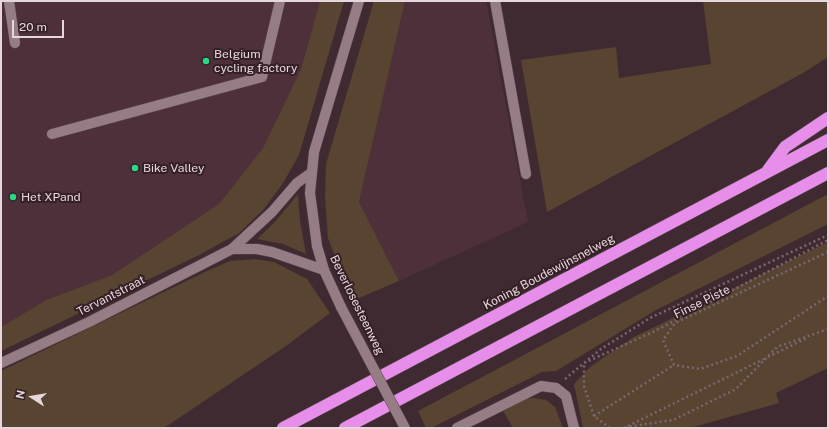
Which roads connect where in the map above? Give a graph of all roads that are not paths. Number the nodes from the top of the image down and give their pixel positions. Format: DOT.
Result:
graph roads {
  1 [pos="9,1"];
  2 [pos="280,1"];
  3 [pos="359,1"];
  4 [pos="495,1"];
  5 [pos="15,43"];
  6 [pos="828,118"];
  7 [pos="52,134"];
  8 [pos="828,140"];
  9 [pos="828,172"];
  10 [pos="312,173"];
  11 [pos="766,173"];
  12 [pos="526,174"];
  13 [pos="232,249"];
  14 [pos="324,270"];
  15 [pos="1,363"];
  16 [pos="283,428"];
  17 [pos="345,428"];
  18 [pos="405,428"];
  19 [pos="457,428"];
  20 [pos="574,428"];
  1 -- 5 [label="street"];
  2 -- 7 [label="street"];
  3 -- 10 [label="street, Beverlosesteenweg"];
  4 -- 12 [label="street"];
  6 -- 11 [label="highway"];
  8 -- 11 [label="highway, Koning Boudewijnsnelweg"];
  9 -- 17 [label="highway"];
  10 -- 13 [label="street, Tervantstraat"];
  10 -- 14 [label="street, Beverlosesteenweg"];
  11 -- 16 [label="highway, Koning Boudewijnsnelweg"];
  13 -- 14 [label="street, Tervantstraat"];
  13 -- 15 [label="street, Tervantstraat"];
  14 -- 18 [label="street, Beverlosesteenweg, bridge"];
  19 -- 20 [label="street"];
}
